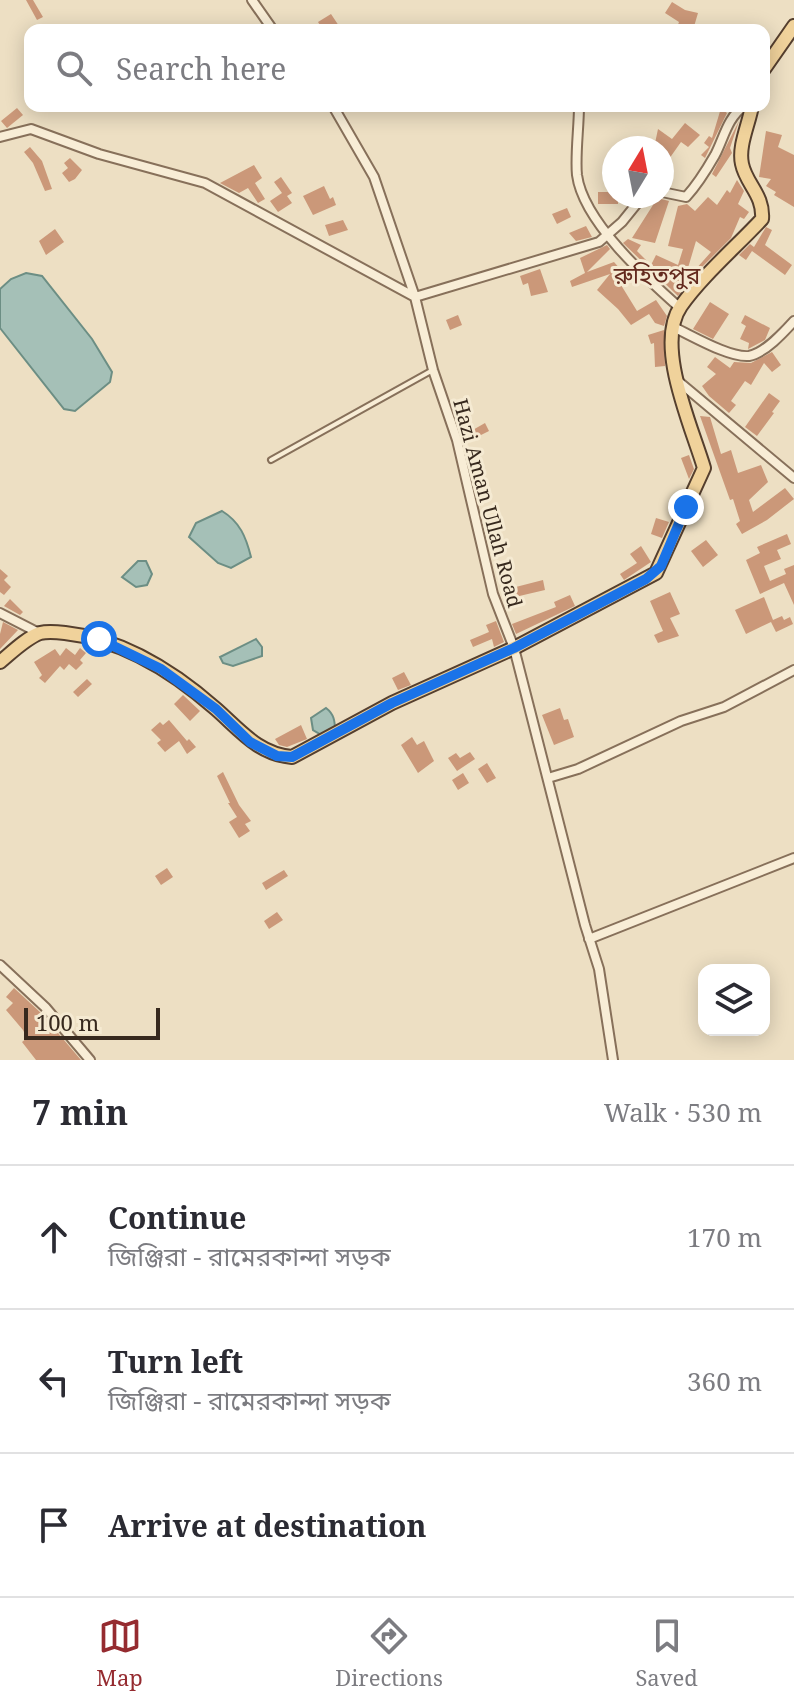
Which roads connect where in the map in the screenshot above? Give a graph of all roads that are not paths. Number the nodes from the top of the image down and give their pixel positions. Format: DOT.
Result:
graph roads {
  1 [pos="252,0"];
  2 [pos="269,24"];
  3 [pos="794,26"];
  4 [pos="770,60"];
  5 [pos="336,112"];
  6 [pos="579,112"];
  7 [pos="738,112"];
  8 [pos="751,112"];
  9 [pos="0,137"];
  10 [pos="674,194"];
  11 [pos="632,208"];
  12 [pos="609,234"];
  13 [pos="415,297"];
  14 [pos="680,308"];
  15 [pos="794,321"];
  16 [pos="673,327"];
  17 [pos="433,370"];
  18 [pos="678,380"];
  19 [pos="271,460"];
  20 [pos="794,478"];
  21 [pos="0,613"];
  22 [pos="39,633"];
  23 [pos="514,648"];
  24 [pos="0,662"];
  25 [pos="794,670"];
  26 [pos="548,778"];
  27 [pos="794,858"];
  28 [pos="589,939"];
  29 [pos="0,965"];
  30 [pos="90,1060"];
  31 [pos="613,1060"];
  1 -- 2 [label="street"];
  3 -- 4 [label="main road"];
  5 -- 13 [label="street, Hazi Aman Ullah Road"];
  6 -- 12 [label="street"];
  7 -- 10 [label="street"];
  8 -- 14 [label="main road"];
  9 -- 13 [label="street"];
  11 -- 12 [label="street"];
  12 -- 13 [label="street"];
  12 -- 14 [label="street"];
  13 -- 17 [label="street, Hazi Aman Ullah Road"];
  14 -- 16 [label="main road"];
  15 -- 16 [label="street"];
  16 -- 18 [label="main road"];
  17 -- 19 [label="lane"];
  17 -- 23 [label="street, Hazi Aman Ullah Road"];
  18 -- 20 [label="street"];
  18 -- 23 [label="main road"];
  21 -- 22 [label="street"];
  22 -- 23 [label="main road"];
  22 -- 24 [label="main road"];
  23 -- 26 [label="street, Hazi Aman Ullah Road"];
  25 -- 26 [label="street"];
  26 -- 28 [label="street, Hazi Aman Ullah Road"];
  27 -- 28 [label="street"];
  28 -- 31 [label="street, Hazi Aman Ullah Road"];
  29 -- 30 [label="street"];
}
